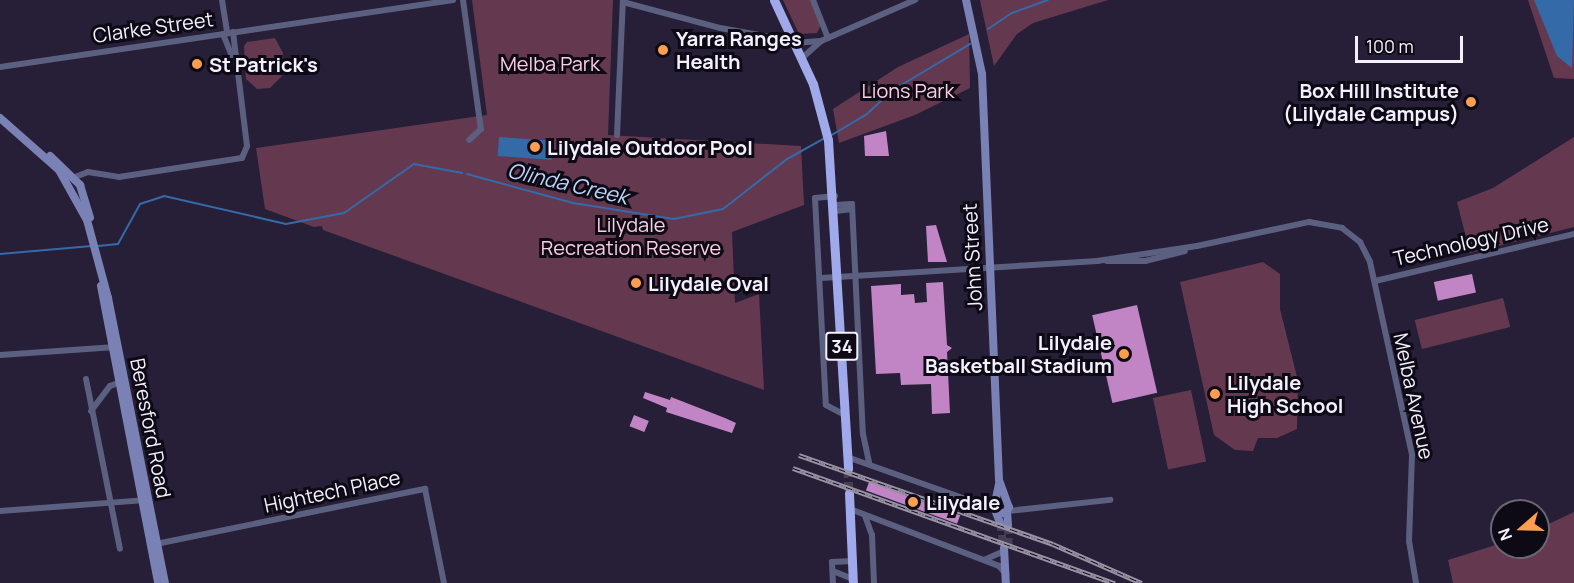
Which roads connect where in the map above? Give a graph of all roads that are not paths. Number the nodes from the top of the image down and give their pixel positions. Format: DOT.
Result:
graph roads {
  1 [pos="222,0"];
  2 [pos="453,0"];
  3 [pos="463,0"];
  4 [pos="774,0"];
  5 [pos="813,0"];
  6 [pos="915,0"];
  7 [pos="966,0"];
  8 [pos="623,1"];
  9 [pos="228,33"];
  10 [pos="792,39"];
  11 [pos="825,39"];
  12 [pos="801,59"];
  13 [pos="235,64"];
  14 [pos="0,67"];
  15 [pos="0,118"];
  16 [pos="617,135"];
  17 [pos="470,140"];
  18 [pos="71,180"];
  19 [pos="835,204"];
  20 [pos="1574,234"];
  21 [pos="989,268"];
  22 [pos="855,275"];
  23 [pos="839,276"];
  24 [pos="821,278"];
  25 [pos="1375,281"];
  26 [pos="114,348"];
  27 [pos="0,354"];
  28 [pos="86,379"];
  29 [pos="121,381"];
  30 [pos="91,411"];
  31 [pos="845,416"];
  32 [pos="847,457"];
  33 [pos="868,463"];
  34 [pos="848,468"];
  35 [pos="999,480"];
  36 [pos="849,493"];
  37 [pos="145,500"];
  38 [pos="1110,500"];
  39 [pos="109,506"];
  40 [pos="1007,506"];
  41 [pos="850,509"];
  42 [pos="995,509"];
  43 [pos="0,511"];
  44 [pos="864,515"];
  45 [pos="154,544"];
  46 [pos="120,549"];
  47 [pos="1006,550"];
  48 [pos="983,560"];
  49 [pos="853,561"];
  50 [pos="833,571"];
  51 [pos="1006,579"];
  52 [pos="853,581"];
  53 [pos="158,583"];
  54 [pos="165,583"];
  55 [pos="444,583"];
  56 [pos="833,583"];
  57 [pos="874,583"];
  58 [pos="1416,583"];
  1 -- 9 [label="street"];
  2 -- 9 [label="street, Clarke Street"];
  3 -- 17 [label="street"];
  4 -- 10 [label="highway, 34"];
  5 -- 11 [label="street"];
  6 -- 11 [label="street"];
  7 -- 21 [label="main road, John Street"];
  8 -- 10 [label="street"];
  8 -- 16 [label="street"];
  9 -- 13 [label="street"];
  9 -- 13 [label="street"];
  9 -- 14 [label="street, Clarke Street"];
  10 -- 11 [label="street"];
  10 -- 12 [label="highway, 34"];
  11 -- 12 [label="street"];
  12 -- 19 [label="highway, 34"];
  13 -- 18 [label="street"];
  15 -- 18 [label="main road, Beresford Road"];
  18 -- 26 [label="main road, Beresford Road"];
  19 -- 22 [label="street"];
  19 -- 23 [label="highway, 34"];
  19 -- 24 [label="street"];
  20 -- 25 [label="street, Technology Drive"];
  21 -- 22 [label="street"];
  21 -- 25 [label="street, Melba Avenue"];
  21 -- 35 [label="main road, John Street"];
  22 -- 23 [label="street"];
  22 -- 33 [label="street"];
  23 -- 24 [label="street"];
  23 -- 31 [label="highway, 34"];
  24 -- 31 [label="street"];
  25 -- 58 [label="street, Melba Avenue"];
  26 -- 27 [label="street"];
  26 -- 29 [label="main road, Beresford Road"];
  28 -- 30 [label="street"];
  29 -- 30 [label="street"];
  29 -- 37 [label="main road, Beresford Road"];
  30 -- 39 [label="street"];
  31 -- 32 [label="highway, 34"];
  32 -- 33 [label="street"];
  32 -- 34 [label="highway, 34"];
  33 -- 42 [label="street"];
  35 -- 40 [label="main road, John Street"];
  35 -- 42 [label="main road, John Street"];
  36 -- 41 [label="highway"];
  37 -- 39 [label="street"];
  37 -- 45 [label="main road, Beresford Road"];
  38 -- 40 [label="street"];
  39 -- 43 [label="street"];
  39 -- 46 [label="street"];
  40 -- 42 [label="main road"];
  40 -- 42 [label="main road"];
  40 -- 42 [label="main road, John Street"];
  41 -- 44 [label="street"];
  41 -- 49 [label="highway"];
  44 -- 48 [label="street"];
  44 -- 57 [label="street"];
  45 -- 53 [label="main road, Beresford Road"];
  45 -- 54 [label="main road, Beresford Road"];
  45 -- 55 [label="street, Hightech Place"];
  47 -- 48 [label="street"];
  47 -- 51 [label="main road"];
  48 -- 51 [label="street"];
  49 -- 50 [label="street"];
  49 -- 52 [label="highway"];
  50 -- 52 [label="street"];
  50 -- 56 [label="street"];
}
